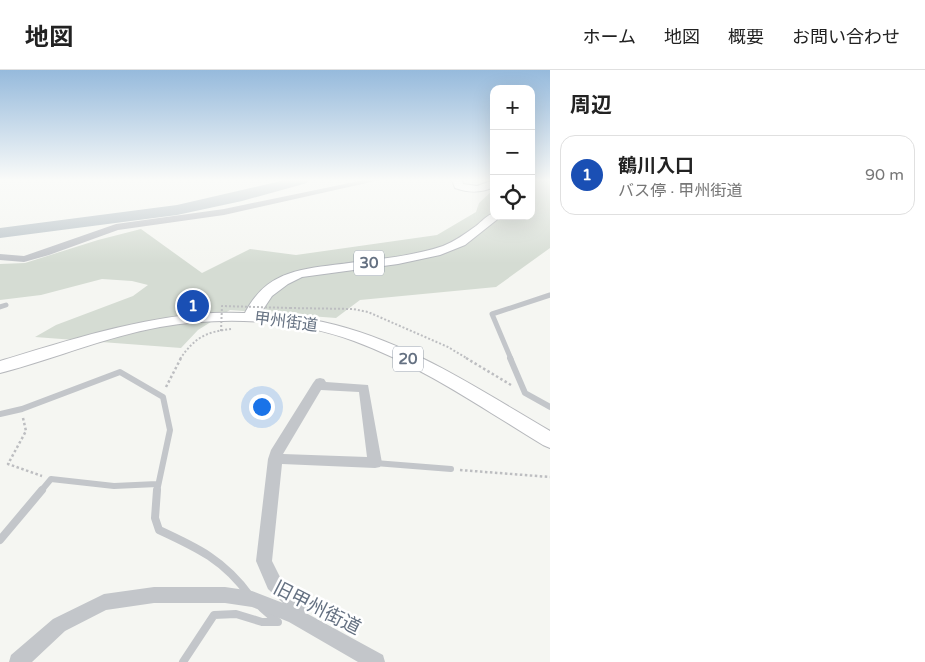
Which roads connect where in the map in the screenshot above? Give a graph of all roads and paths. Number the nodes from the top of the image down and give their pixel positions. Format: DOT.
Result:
graph roads {
  1 [pos="244,208"];
  2 [pos="490,220"];
  3 [pos="0,256"];
  4 [pos="550,295"];
  5 [pos="251,316"];
  6 [pos="0,367"];
  7 [pos="525,393"];
  8 [pos="162,397"];
  9 [pos="550,407"];
  10 [pos="22,409"];
  11 [pos="0,414"];
  12 [pos="550,440"];
  13 [pos="275,459"];
  14 [pos="375,463"];
  15 [pos="451,469"];
  16 [pos="550,477"];
  17 [pos="51,479"];
  18 [pos="157,484"];
  19 [pos="0,540"];
  20 [pos="252,599"];
  21 [pos="295,616"];
  22 [pos="18,662"];
  23 [pos="183,662"];
  24 [pos="376,662"];
  1 -- 3 [label="street"];
  2 -- 5 [label="main road, 30"];
  4 -- 7 [label="lane"];
  5 -- 6 [label="main road, 甲州街道 / 20"];
  5 -- 12 [label="main road, 甲州街道 / 20"];
  7 -- 8 [label="path, bridge"];
  7 -- 9 [label="lane"];
  8 -- 10 [label="lane"];
  8 -- 18 [label="lane, 旧甲州街道"];
  10 -- 11 [label="lane"];
  10 -- 17 [label="path"];
  13 -- 14 [label="street"];
  13 -- 14 [label="street"];
  13 -- 21 [label="street"];
  14 -- 15 [label="lane"];
  15 -- 16 [label="path"];
  17 -- 18 [label="lane"];
  17 -- 19 [label="lane"];
  18 -- 20 [label="lane, 旧甲州街道"];
  20 -- 21 [label="street, 旧甲州街道"];
  20 -- 22 [label="street"];
  20 -- 23 [label="lane"];
  21 -- 24 [label="street, 旧甲州街道"];
}
